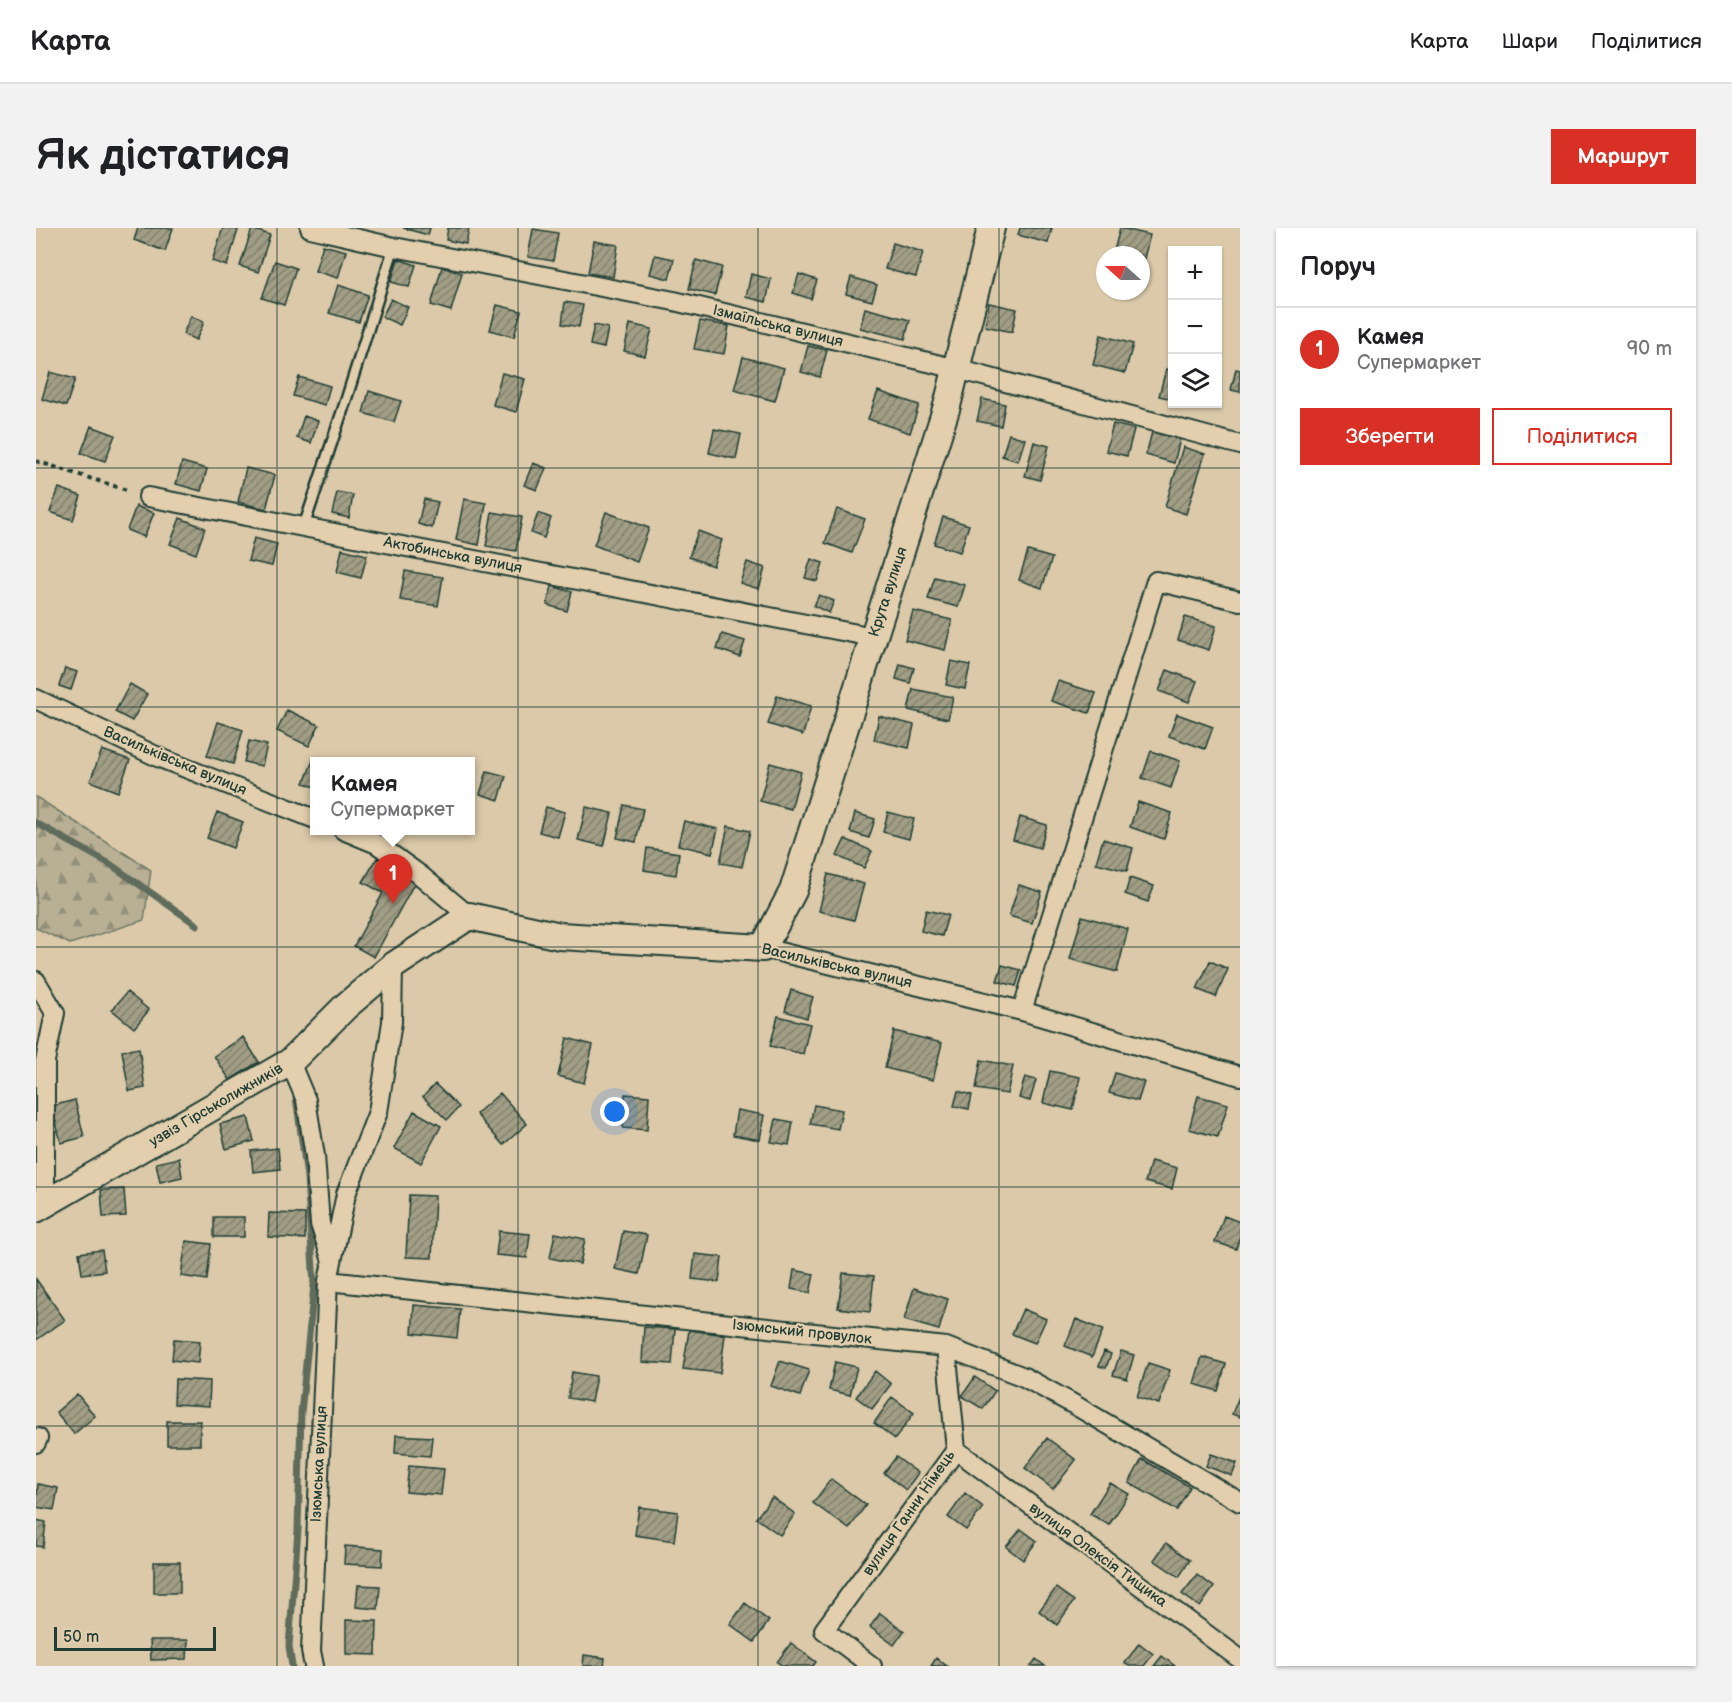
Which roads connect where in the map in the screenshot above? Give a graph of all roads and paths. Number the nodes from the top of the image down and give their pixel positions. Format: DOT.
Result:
graph roads {
  1 [pos="310,228"];
  2 [pos="991,228"];
  3 [pos="393,247"];
  4 [pos="957,369"];
  5 [pos="1240,445"];
  6 [pos="36,461"];
  7 [pos="148,497"];
  8 [pos="304,526"];
  9 [pos="1240,601"];
  10 [pos="873,637"];
  11 [pos="36,699"];
  12 [pos="310,817"];
  13 [pos="353,835"];
  14 [pos="469,916"];
  15 [pos="763,948"];
  16 [pos="393,966"];
  17 [pos="36,981"];
  18 [pos="1022,1011"];
  19 [pos="290,1062"];
  20 [pos="1240,1076"];
  21 [pos="41,1206"];
  22 [pos="332,1262"];
  23 [pos="328,1281"];
  24 [pos="946,1347"];
  25 [pos="956,1450"];
  26 [pos="1240,1502"];
  27 [pos="1240,1659"];
  28 [pos="314,1666"];
  29 [pos="872,1666"];
  1 -- 3 [label="street, Ізмаїльська вулиця"];
  2 -- 4 [label="street, Крута вулиця"];
  3 -- 4 [label="street, Ізмаїльська вулиця"];
  3 -- 8 [label="lane"];
  4 -- 5 [label="street, Ізмаїльська вулиця"];
  4 -- 10 [label="street, Крута вулиця"];
  6 -- 7 [label="path"];
  7 -- 8 [label="street, Актобинська вулиця"];
  8 -- 10 [label="street, Актобинська вулиця"];
  9 -- 18 [label="street"];
  10 -- 15 [label="street, Крута вулиця"];
  11 -- 12 [label="street, Васильківська вулиця"];
  13 -- 14 [label="street, Васильківська вулиця"];
  14 -- 15 [label="street, Васильківська вулиця"];
  14 -- 16 [label="street, узвіз Гірськолижників"];
  15 -- 18 [label="street, Васильківська вулиця"];
  16 -- 19 [label="street, узвіз Гірськолижників"];
  16 -- 22 [label="street, Ізюмська вулиця"];
  17 -- 21 [label="street"];
  18 -- 20 [label="street, Васильківська вулиця"];
  19 -- 21 [label="street, узвіз Гірськолижників"];
  19 -- 22 [label="street, Ізюмська вулиця"];
  22 -- 23 [label="street, Ізюмська вулиця"];
  23 -- 24 [label="street, Ізюмський провулок"];
  23 -- 28 [label="street, Ізюмська вулиця"];
  24 -- 25 [label="street, вулиця Ганни Німець"];
  24 -- 26 [label="street, Ізюмський провулок"];
  25 -- 27 [label="street, вулиця Олексія Тищика"];
  25 -- 29 [label="street, вулиця Ганни Німець"];
}
